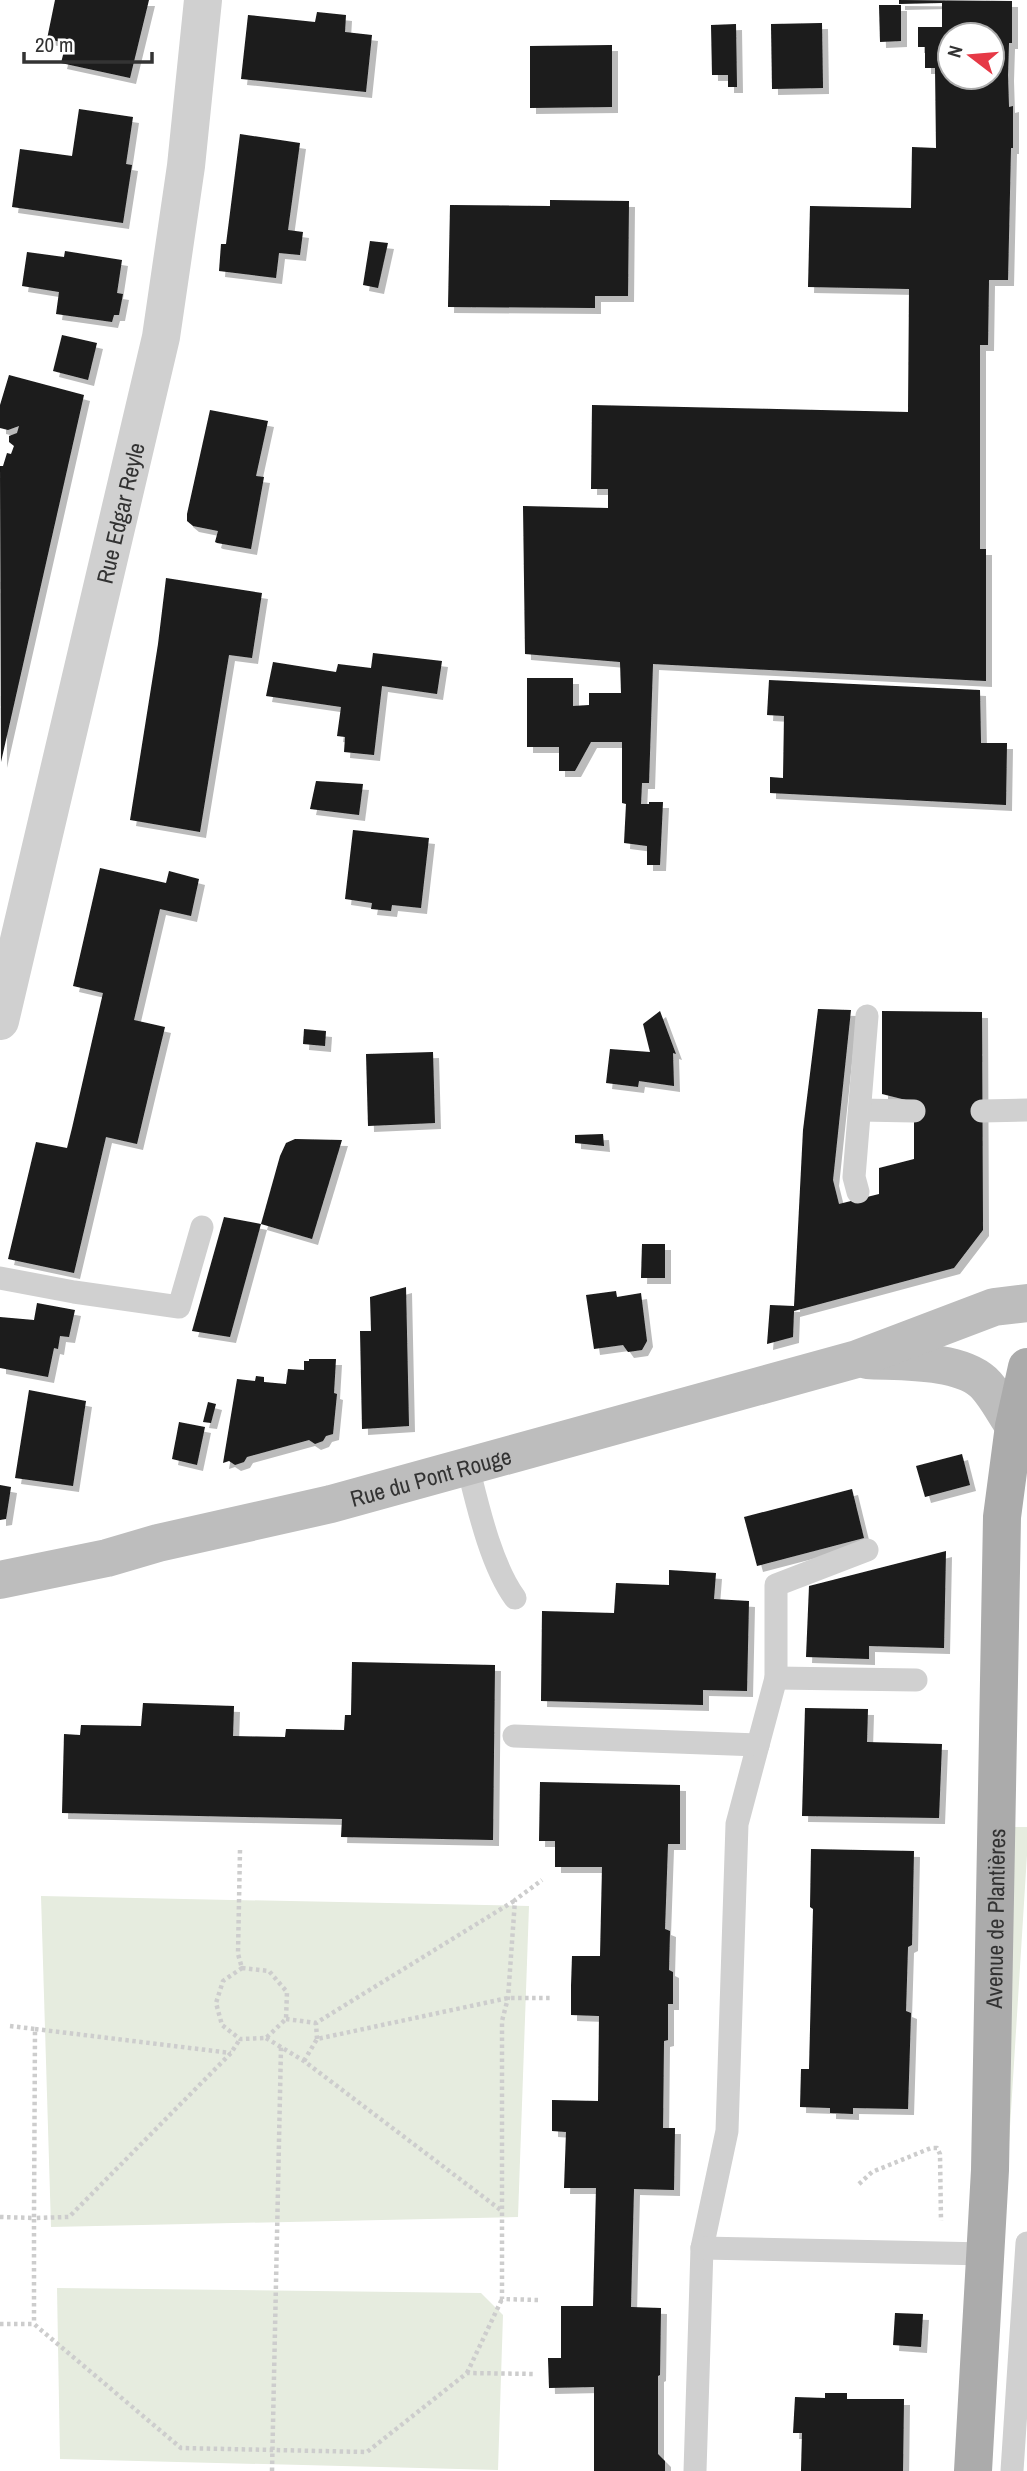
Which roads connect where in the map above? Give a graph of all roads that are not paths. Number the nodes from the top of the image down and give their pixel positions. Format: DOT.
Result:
graph roads {
  1 [pos="203,0"];
  2 [pos="867,1016"];
  3 [pos="0,1021"];
  4 [pos="860,1110"];
  5 [pos="1027,1110"];
  6 [pos="914,1111"];
  7 [pos="982,1111"];
  8 [pos="859,1192"];
  9 [pos="202,1227"];
  10 [pos="0,1278"];
  11 [pos="1027,1303"];
  12 [pos="858,1359"];
  13 [pos="1027,1367"];
  14 [pos="1014,1426"];
  15 [pos="468,1467"];
  16 [pos="867,1550"];
  17 [pos="0,1580"];
  18 [pos="515,1598"];
  19 [pos="776,1678"];
  20 [pos="916,1680"];
  21 [pos="514,1736"];
  22 [pos="758,1745"];
  23 [pos="1027,2244"];
  24 [pos="702,2248"];
  25 [pos="986,2254"];
  26 [pos="695,2471"];
  27 [pos="973,2471"];
  28 [pos="1012,2471"];
  1 -- 3 [label="street, Rue Edgar Reyle"];
  2 -- 4 [label="lane"];
  4 -- 6 [label="lane"];
  4 -- 8 [label="lane"];
  5 -- 7 [label="lane"];
  9 -- 10 [label="lane"];
  11 -- 12 [label="main road, Rue du Pont Rouge"];
  12 -- 14 [label="main road, Rue du Pont Rouge"];
  12 -- 15 [label="main road, Rue du Pont Rouge"];
  13 -- 14 [label="main road, Avenue de Plantières"];
  14 -- 25 [label="main road, Avenue de Plantières"];
  15 -- 17 [label="main road, Rue du Pont Rouge"];
  15 -- 18 [label="lane"];
  16 -- 19 [label="lane"];
  19 -- 20 [label="lane"];
  19 -- 22 [label="lane"];
  21 -- 22 [label="lane"];
  22 -- 24 [label="lane"];
  23 -- 28 [label="lane"];
  24 -- 25 [label="lane"];
  24 -- 26 [label="lane"];
  25 -- 27 [label="main road, Avenue de Plantières"];
}
